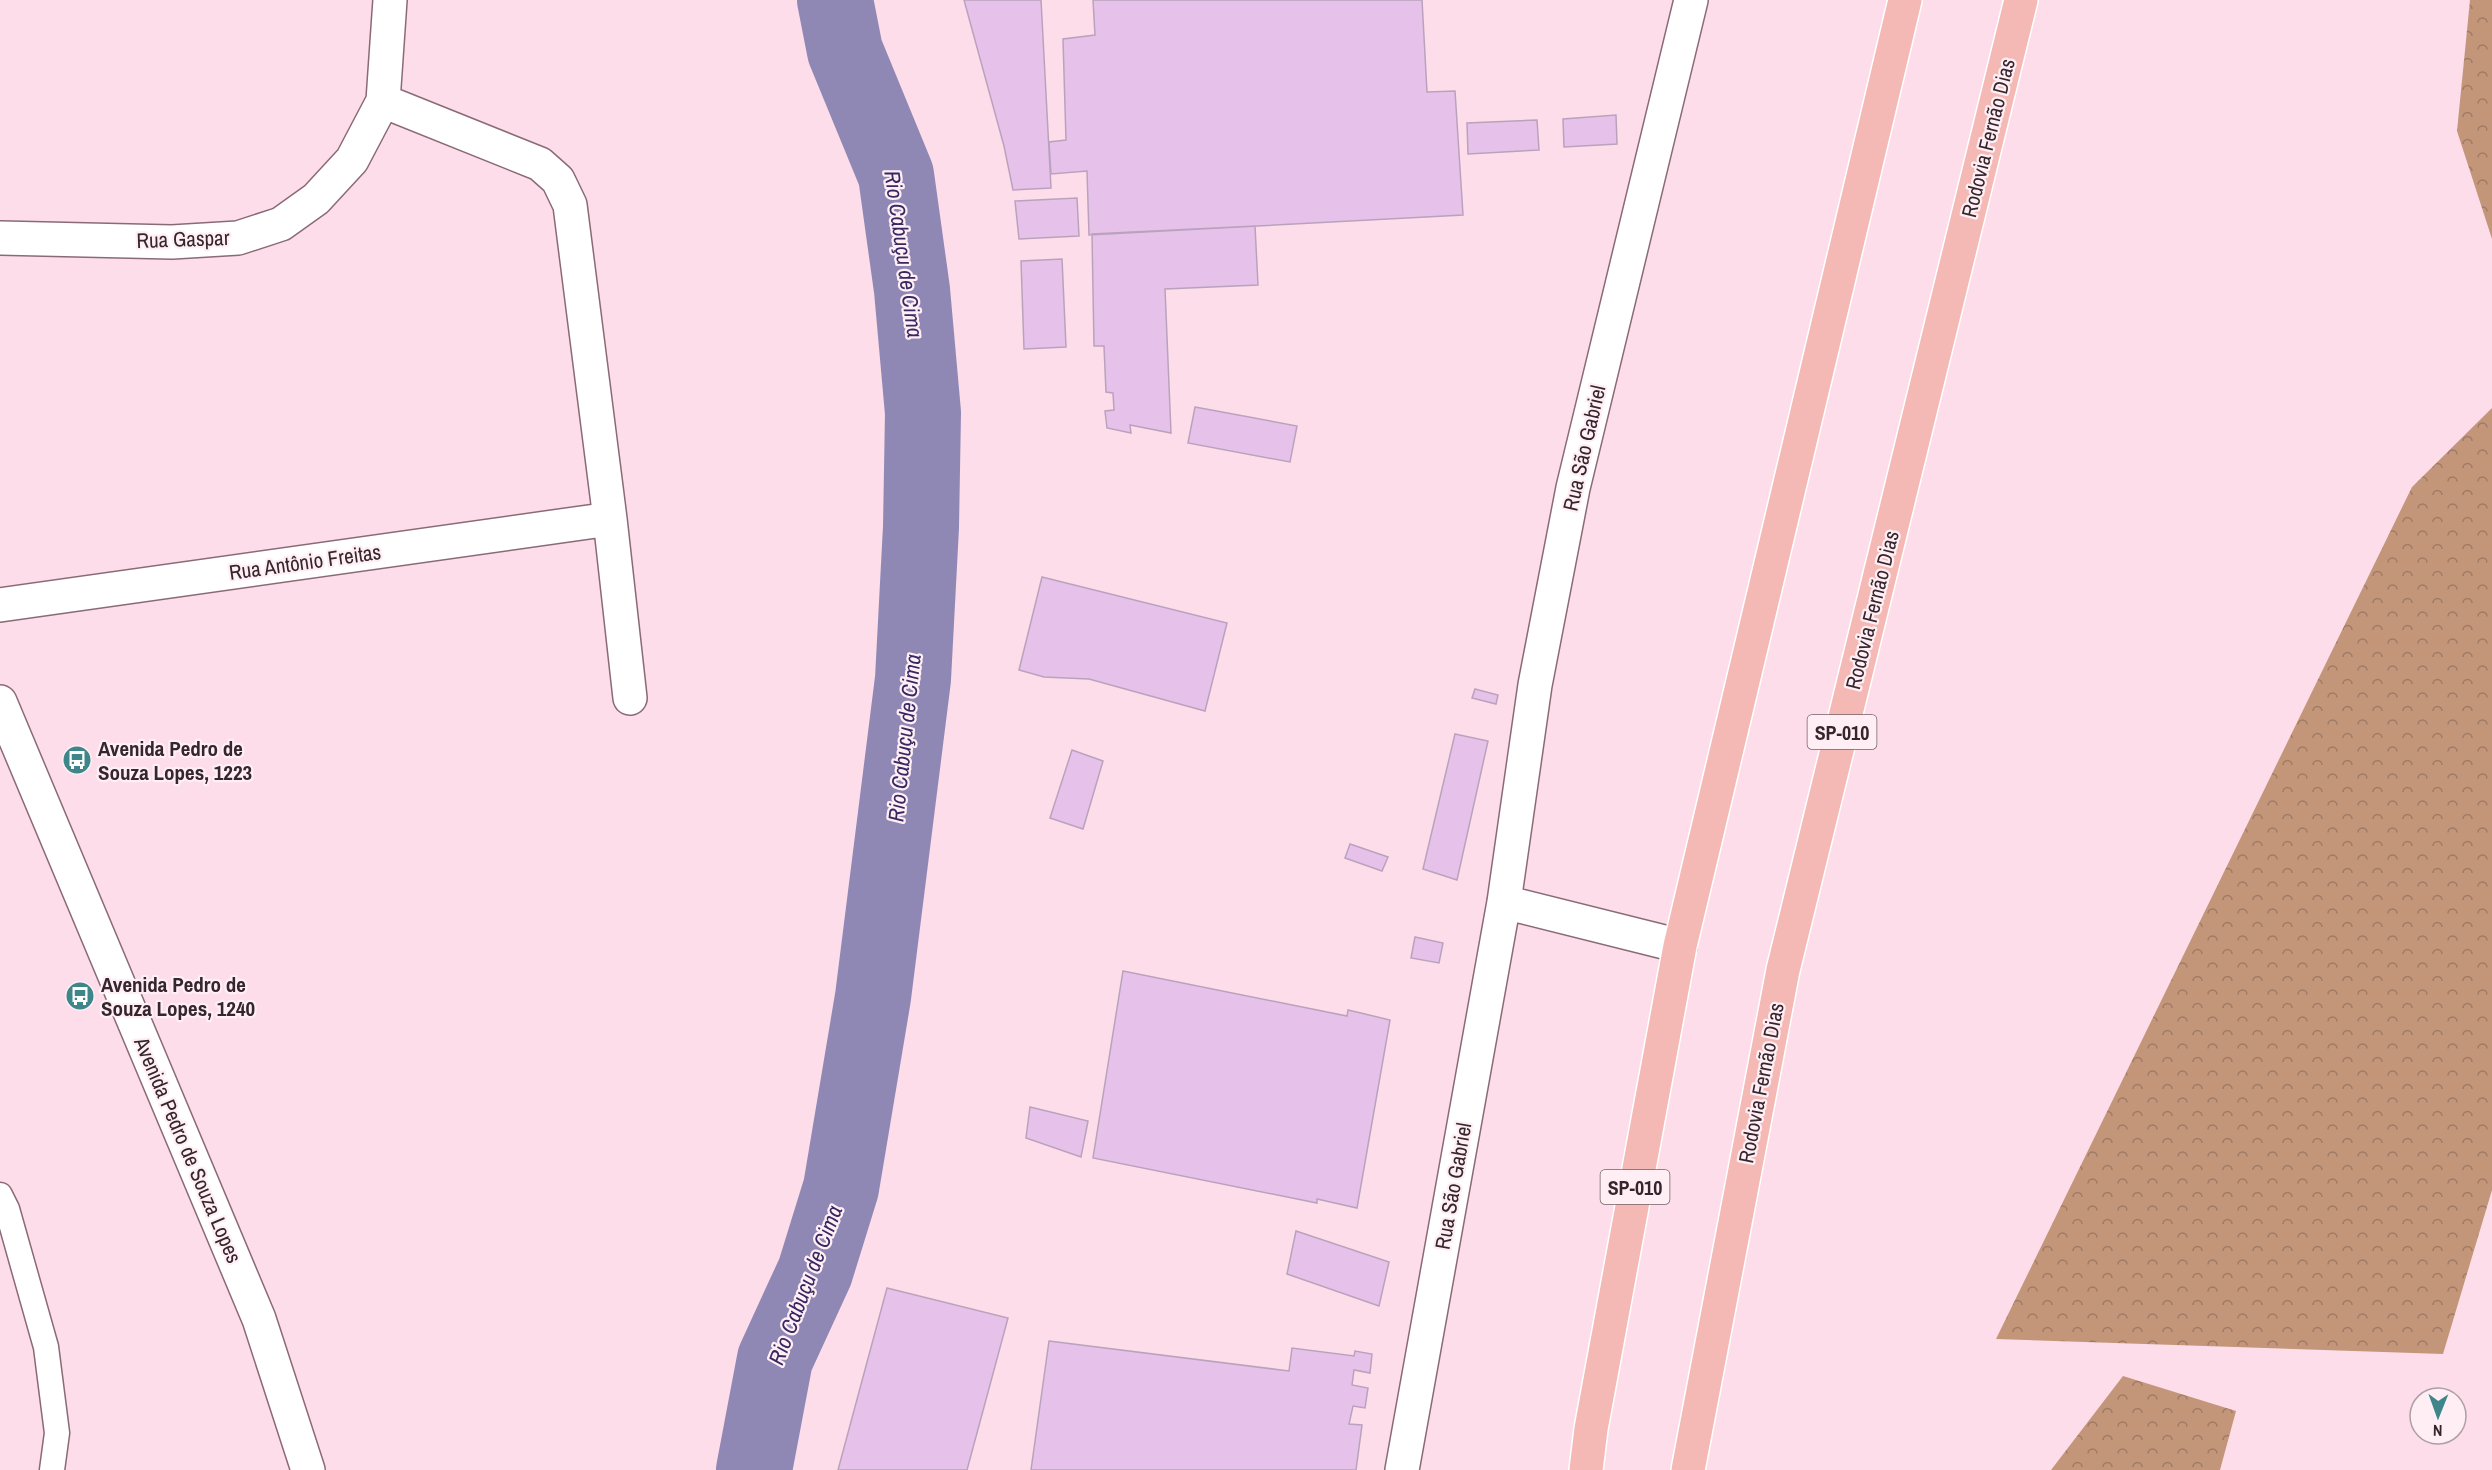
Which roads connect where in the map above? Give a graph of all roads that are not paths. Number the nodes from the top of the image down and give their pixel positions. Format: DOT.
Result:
graph roads {
  1 [pos="390,0"];
  2 [pos="1690,0"];
  3 [pos="1905,0"];
  4 [pos="2021,0"];
  5 [pos="383,101"];
  6 [pos="0,238"];
  7 [pos="610,519"];
  8 [pos="0,605"];
  9 [pos="630,698"];
  10 [pos="0,702"];
  11 [pos="8,739"];
  12 [pos="1504,902"];
  13 [pos="1680,946"];
  14 [pos="0,1195"];
  15 [pos="306,1468"];
  16 [pos="52,1470"];
  17 [pos="1402,1470"];
  18 [pos="1586,1470"];
  19 [pos="1688,1470"];
  1 -- 5 [label="street, Rua Gaspar"];
  2 -- 12 [label="street, Rua São Gabriel"];
  3 -- 13 [label="highway, SP-010"];
  4 -- 19 [label="highway, Rodovia Fernão Dias / SP-010"];
  5 -- 6 [label="street, Rua Gaspar"];
  5 -- 7 [label="street"];
  7 -- 8 [label="street, Rua Antônio Freitas"];
  7 -- 9 [label="street"];
  10 -- 11 [label="street, Avenida Pedro de Souza Lopes"];
  11 -- 15 [label="street, Avenida Pedro de Souza Lopes"];
  12 -- 13 [label="street"];
  12 -- 17 [label="street, Rua São Gabriel"];
  13 -- 18 [label="highway, SP-010"];
  14 -- 16 [label="lane"];
}
